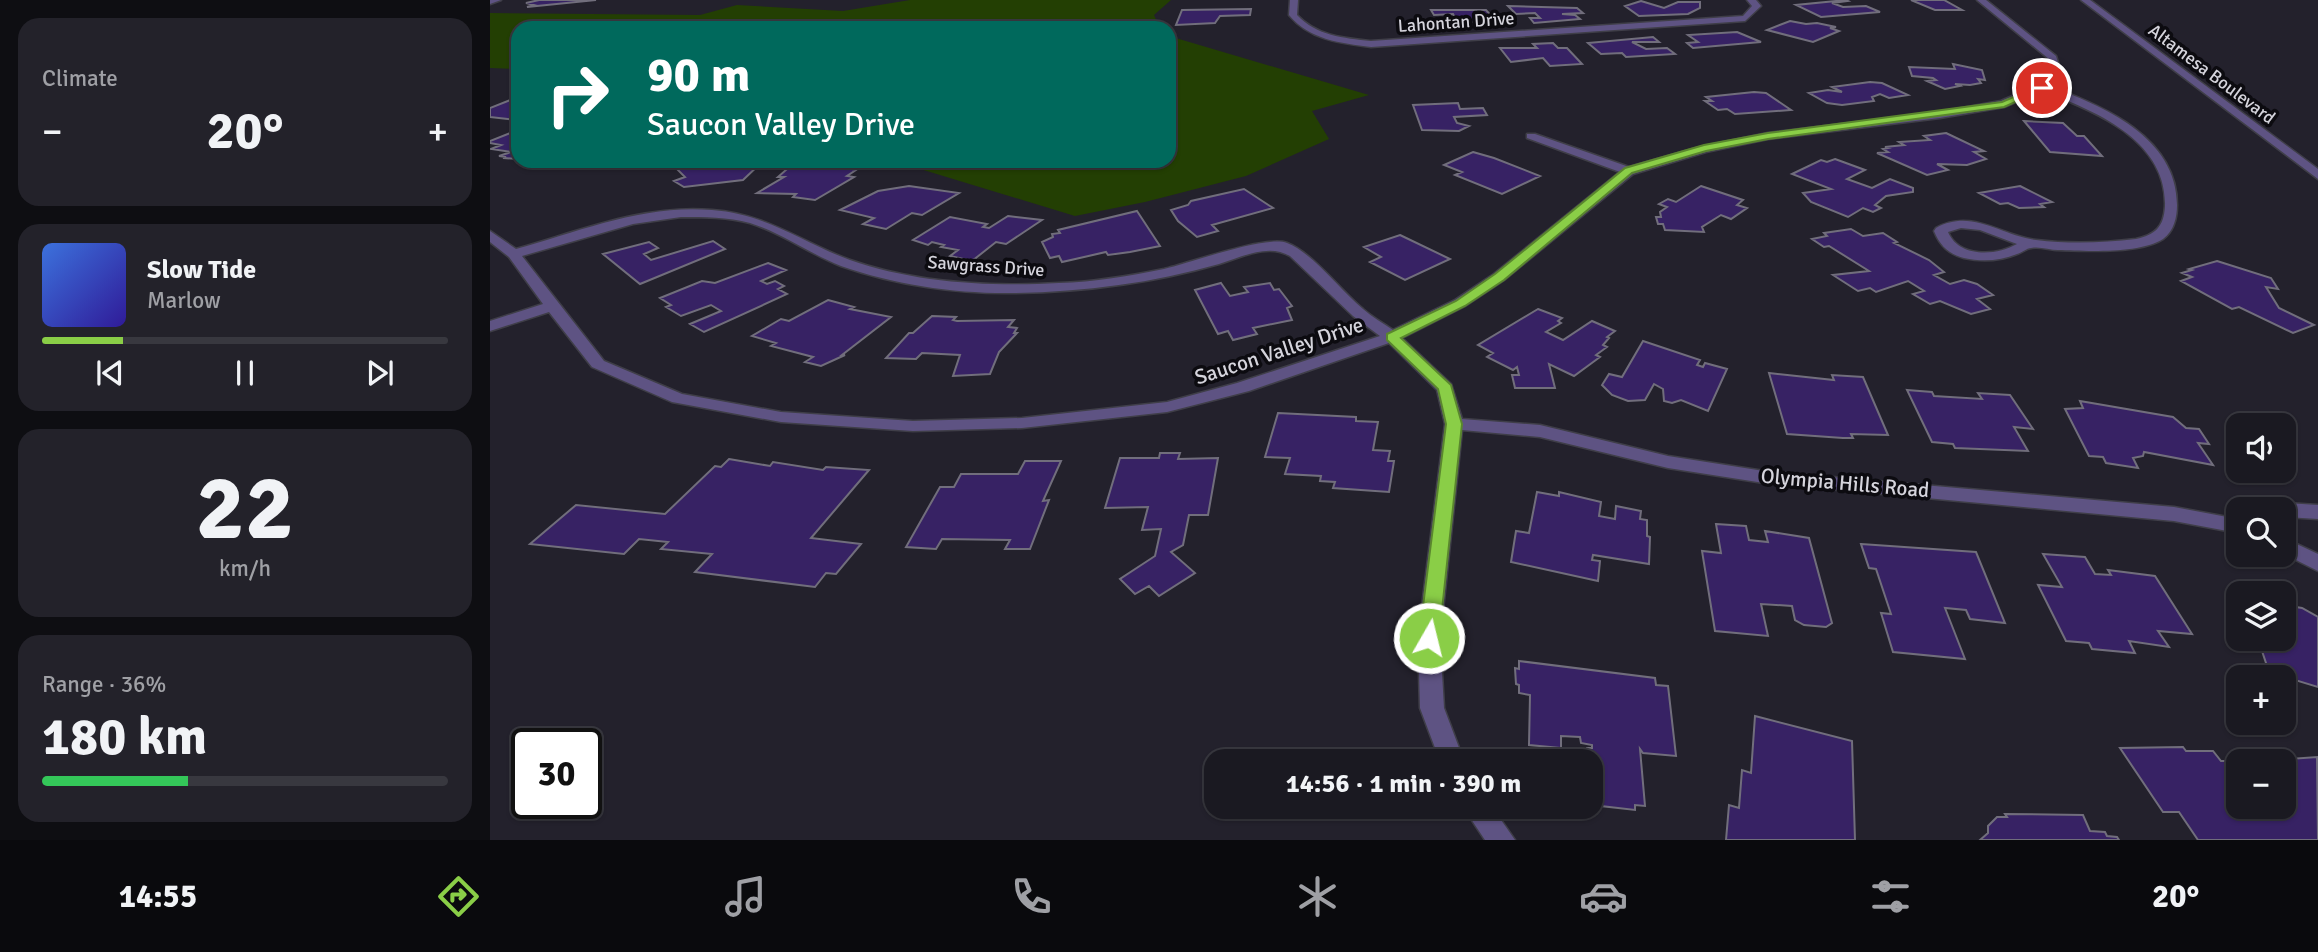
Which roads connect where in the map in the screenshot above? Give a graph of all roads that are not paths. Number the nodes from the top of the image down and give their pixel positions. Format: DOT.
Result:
graph roads {
  1 [pos="1294,0"];
  2 [pos="1751,0"];
  3 [pos="1981,0"];
  4 [pos="2085,0"];
  5 [pos="2042,88"];
  6 [pos="1531,136"];
  7 [pos="1629,171"];
  8 [pos="2318,175"];
  9 [pos="490,235"];
  10 [pos="2028,243"];
  11 [pos="514,254"];
  12 [pos="552,306"];
  13 [pos="490,326"];
  14 [pos="1392,337"];
  15 [pos="1454,424"];
  16 [pos="2296,511"];
  17 [pos="2318,512"];
  18 [pos="2226,524"];
  19 [pos="2296,551"];
  20 [pos="2318,563"];
  21 [pos="1447,749"];
  22 [pos="1485,819"];
  23 [pos="1502,840"];
  1 -- 2 [label="street, Lahontan Drive"];
  3 -- 5 [label="street"];
  4 -- 8 [label="street, Altamesa Boulevard"];
  5 -- 7 [label="street, Saucon Valley Drive"];
  5 -- 10 [label="street"];
  6 -- 7 [label="street"];
  7 -- 14 [label="street, Saucon Valley Drive"];
  9 -- 11 [label="street, Saucon Valley Drive"];
  10 -- 10 [label="street"];
  11 -- 12 [label="street, Saucon Valley Drive"];
  11 -- 14 [label="street, Sawgrass Drive"];
  12 -- 13 [label="street"];
  12 -- 14 [label="street, Saucon Valley Drive"];
  14 -- 15 [label="street"];
  15 -- 18 [label="street, Olympia Hills Road"];
  15 -- 21 [label="street"];
  16 -- 17 [label="street"];
  19 -- 20 [label="street"];
  22 -- 23 [label="street"];
}
